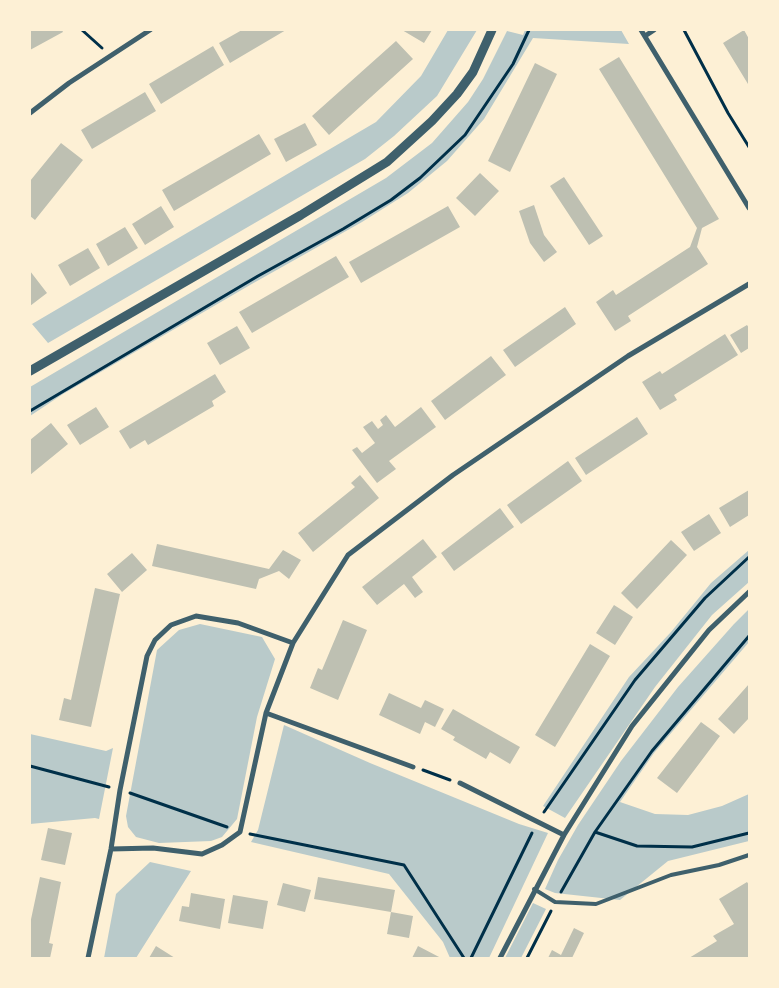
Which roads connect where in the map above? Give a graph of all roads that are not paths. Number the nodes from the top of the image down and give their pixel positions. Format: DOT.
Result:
graph roads {
  1 [pos="150,30"];
  2 [pos="492,30"];
  3 [pos="641,30"];
  4 [pos="654,30"];
  5 [pos="645,36"];
  6 [pos="30,113"];
  7 [pos="749,208"];
  8 [pos="749,284"];
  9 [pos="30,371"];
  10 [pos="749,592"];
  11 [pos="293,643"];
  12 [pos="266,713"];
  13 [pos="413,767"];
  14 [pos="460,784"];
  15 [pos="564,835"];
  16 [pos="111,849"];
  17 [pos="749,855"];
  18 [pos="534,890"];
  19 [pos="88,958"];
  20 [pos="500,958"];
  1 -- 6 [label="street"];
  2 -- 9 [label="street"];
  3 -- 5 [label="street"];
  4 -- 5 [label="street"];
  5 -- 7 [label="street"];
  8 -- 11 [label="street"];
  10 -- 15 [label="street"];
  11 -- 12 [label="street"];
  11 -- 16 [label="street"];
  12 -- 13 [label="street"];
  12 -- 16 [label="street"];
  14 -- 15 [label="street"];
  15 -- 18 [label="street"];
  16 -- 19 [label="street"];
  17 -- 18 [label="lane"];
  18 -- 20 [label="street"];
}
